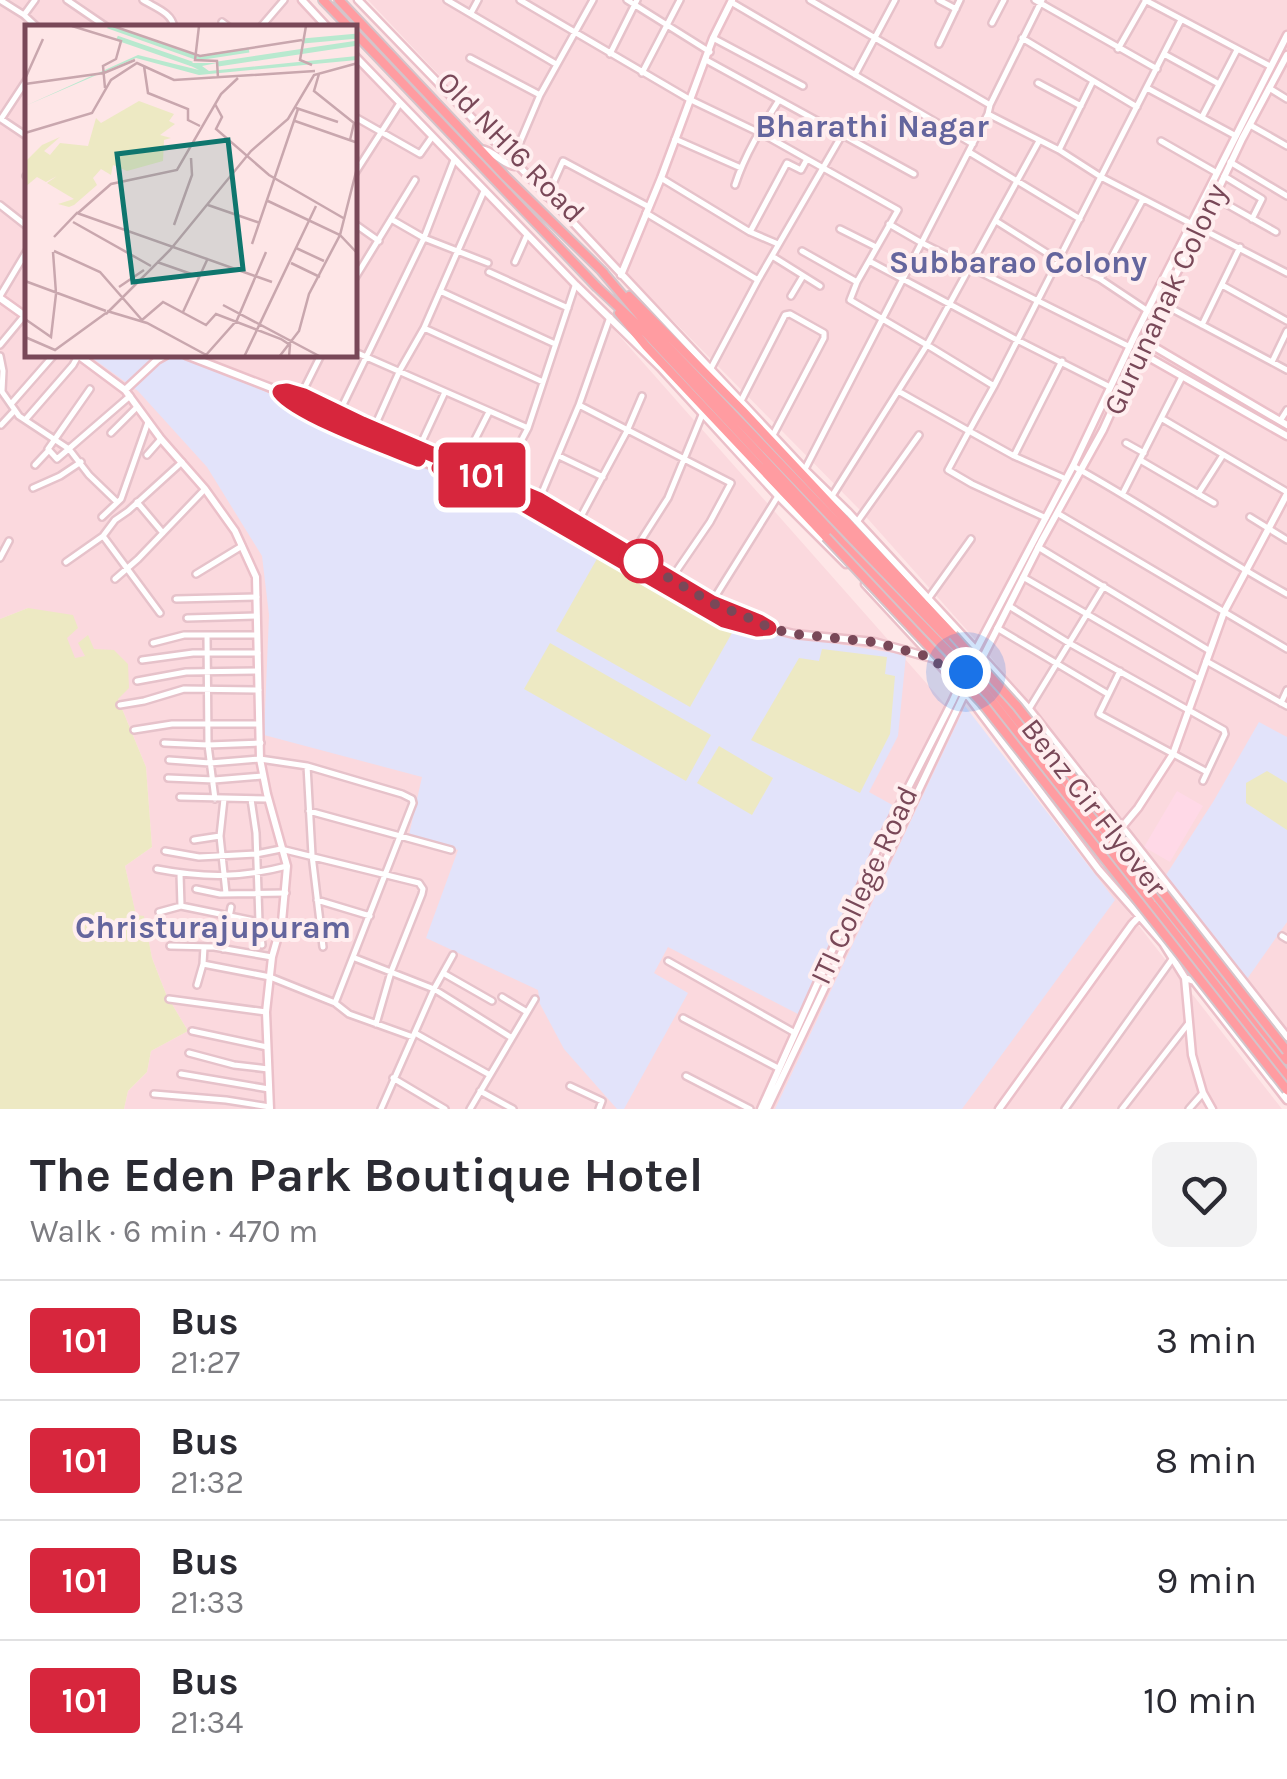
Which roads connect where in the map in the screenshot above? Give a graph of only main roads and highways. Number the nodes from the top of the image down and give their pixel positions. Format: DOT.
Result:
graph roads {
  1 [pos="324,0"];
  2 [pos="339,0"];
  3 [pos="347,25"];
  4 [pos="358,36"];
  5 [pos="601,270"];
  6 [pos="596,286"];
  7 [pos="655,321"];
  8 [pos="646,346"];
  9 [pos="972,670"];
  10 [pos="1287,1050"];
  11 [pos="1287,1060"];
  12 [pos="1287,1076"];
  13 [pos="1287,1090"];
  1 -- 3 [label="main road"];
  2 -- 5 [label="main road, Old NH16 Road"];
  4 -- 6 [label="main road, Old NH16 Road"];
  5 -- 7 [label="main road, Old NH16 Road"];
  5 -- 9 [label="main road"];
  6 -- 8 [label="main road, Old NH16 Road"];
  6 -- 9 [label="main road"];
  7 -- 10 [label="main road, Benz Cir Flyover, bridge"];
  8 -- 13 [label="main road, Benz Cir Flyover, bridge"];
  9 -- 11 [label="main road"];
  9 -- 12 [label="main road"];
}
